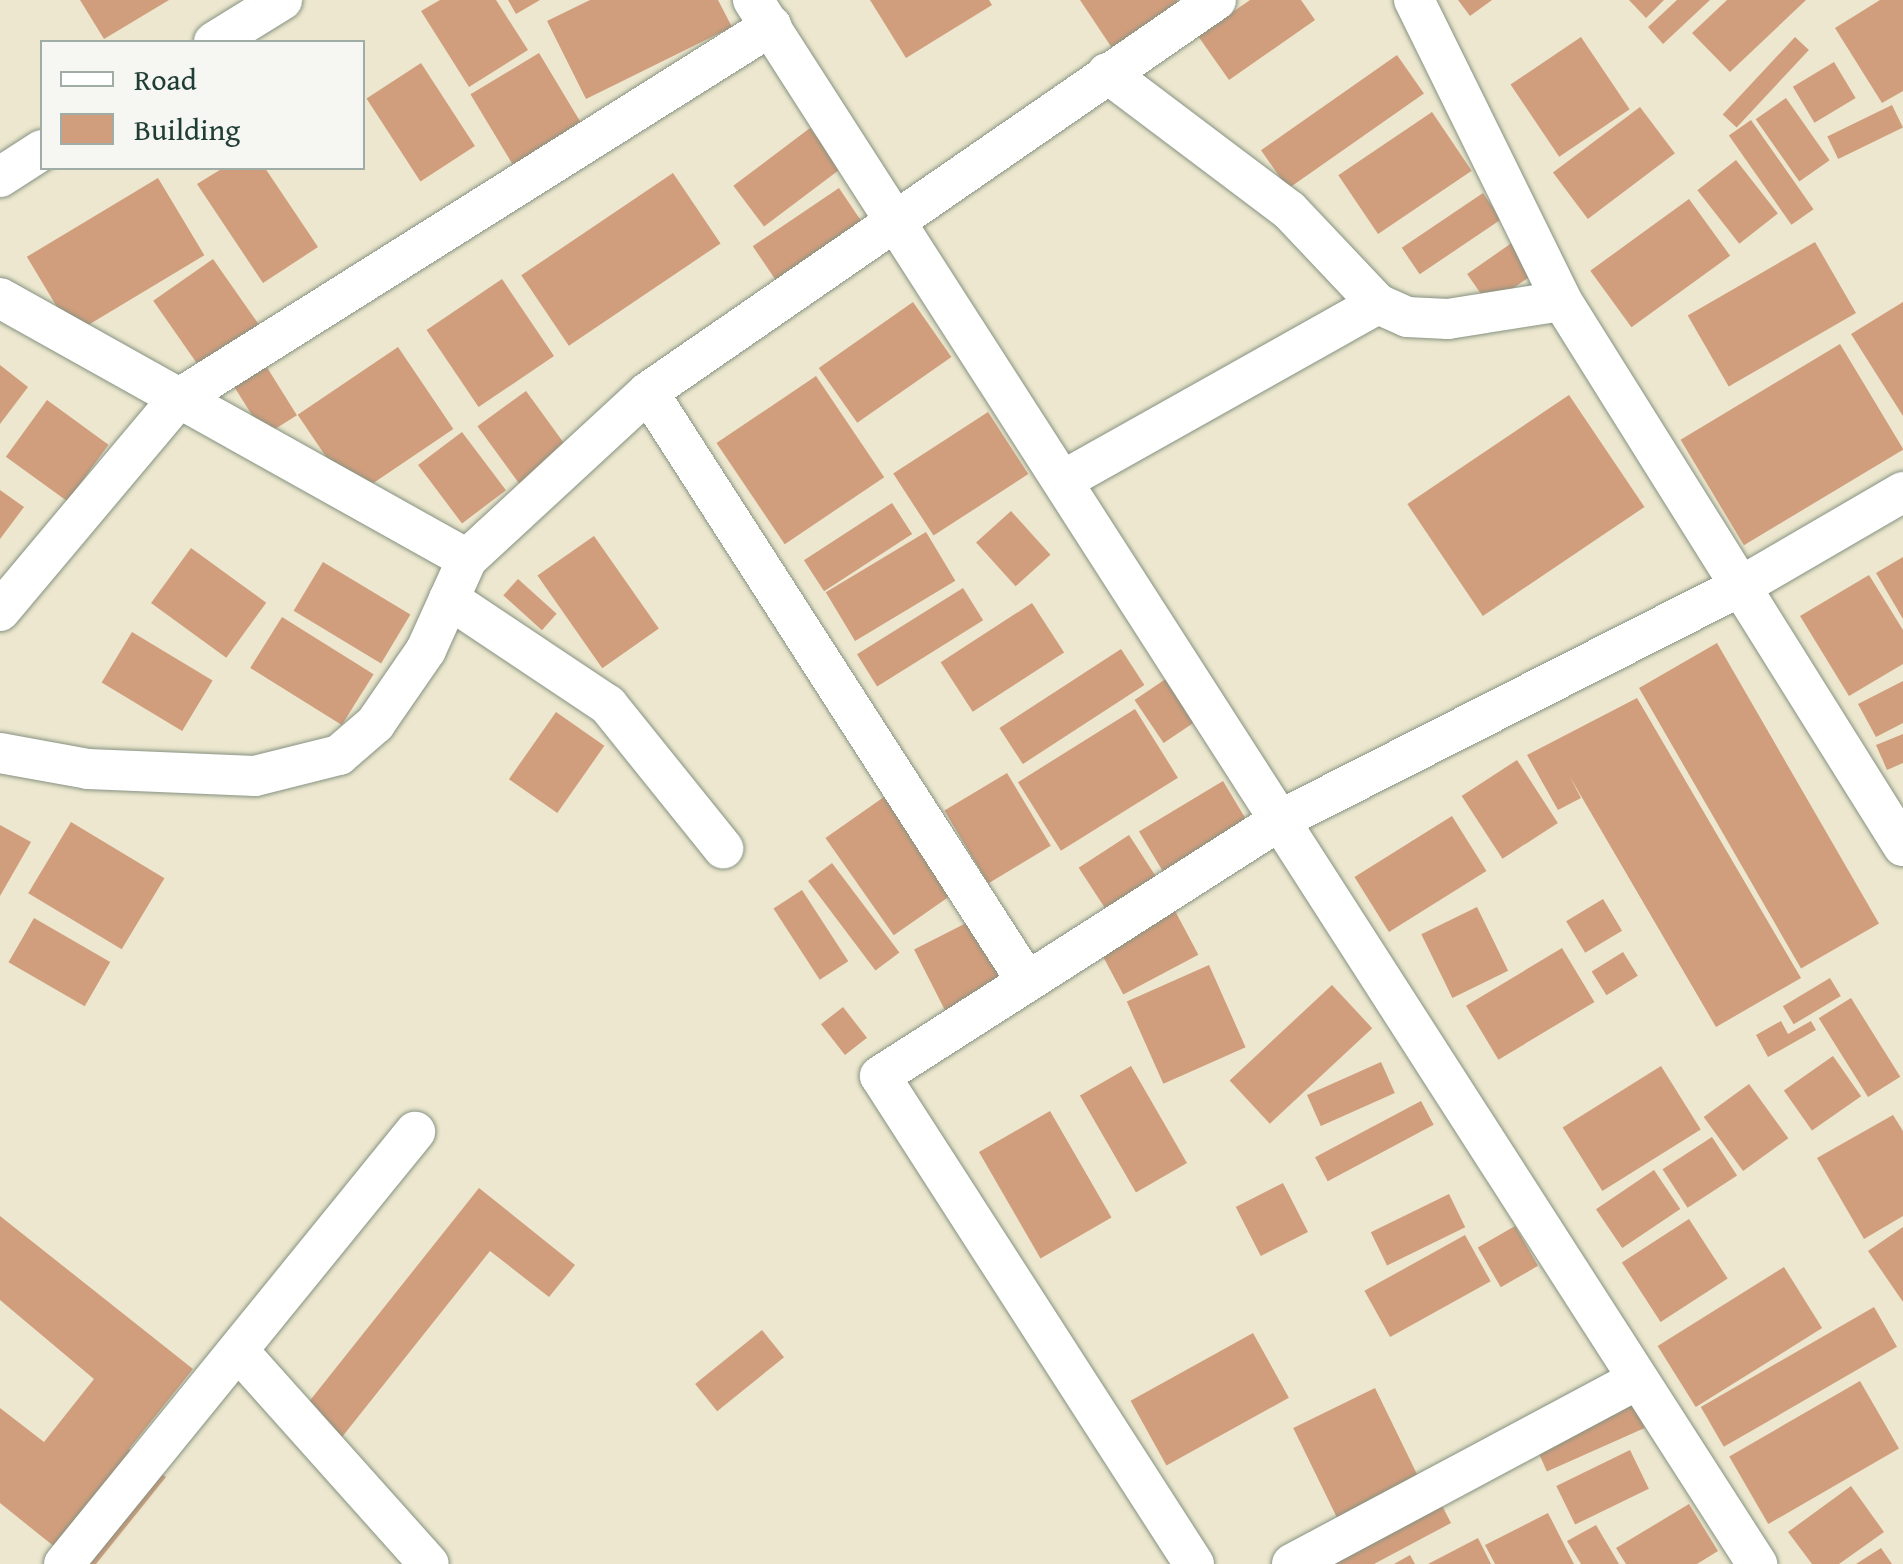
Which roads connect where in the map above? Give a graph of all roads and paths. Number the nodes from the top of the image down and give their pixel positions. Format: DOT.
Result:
graph roads {
  1 [pos="282,0"];
  2 [pos="1216,0"];
  3 [pos="1414,0"];
  4 [pos="762,13"];
  5 [pos="217,40"];
  6 [pos="1107,74"];
  7 [pos="40,151"];
  8 [pos="0,176"];
  9 [pos="895,216"];
  10 [pos="0,298"];
  11 [pos="1562,301"];
  12 [pos="1378,304"];
  13 [pos="648,392"];
  14 [pos="178,398"];
  15 [pos="1064,480"];
  16 [pos="1903,492"];
  17 [pos="467,559"];
  18 [pos="1745,584"];
  19 [pos="449,599"];
  20 [pos="0,611"];
  21 [pos="0,752"];
  22 [pos="1282,819"];
  23 [pos="1903,846"];
  24 [pos="724,848"];
  25 [pos="1027,982"];
  26 [pos="415,1132"];
  27 [pos="242,1355"];
  28 [pos="1638,1378"];
  29 [pos="64,1564"];
  30 [pos="429,1564"];
  31 [pos="1194,1564"];
  32 [pos="1292,1564"];
  33 [pos="1757,1564"];
  1 -- 5 [label="street"];
  2 -- 6 [label="street"];
  3 -- 11 [label="street"];
  4 -- 9 [label="street"];
  4 -- 14 [label="street"];
  6 -- 9 [label="street"];
  6 -- 12 [label="street"];
  7 -- 8 [label="street"];
  9 -- 13 [label="street"];
  9 -- 15 [label="street"];
  10 -- 14 [label="street"];
  11 -- 12 [label="street"];
  11 -- 18 [label="street"];
  12 -- 15 [label="street"];
  13 -- 17 [label="street"];
  13 -- 25 [label="street"];
  14 -- 17 [label="street"];
  14 -- 20 [label="street"];
  15 -- 22 [label="street"];
  16 -- 18 [label="street"];
  17 -- 19 [label="street"];
  18 -- 22 [label="street"];
  18 -- 23 [label="street"];
  19 -- 21 [label="street"];
  19 -- 24 [label="street"];
  22 -- 25 [label="street"];
  22 -- 28 [label="street"];
  25 -- 31 [label="street"];
  26 -- 27 [label="street"];
  27 -- 29 [label="street"];
  27 -- 30 [label="street"];
  28 -- 32 [label="street"];
  28 -- 33 [label="street"];
}
